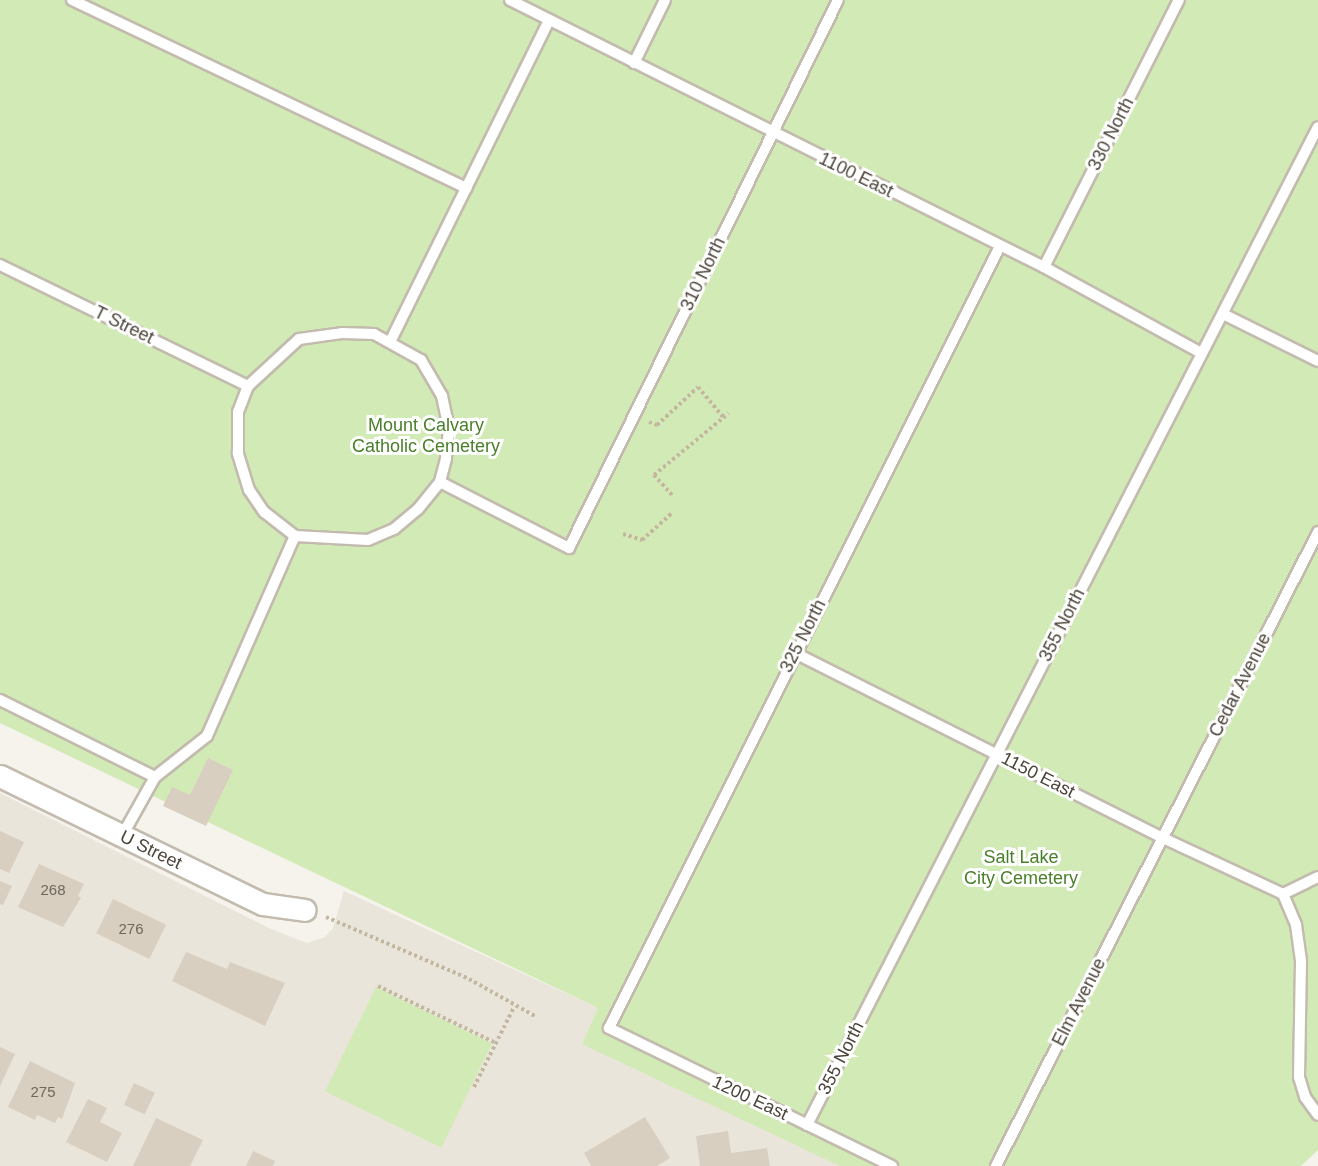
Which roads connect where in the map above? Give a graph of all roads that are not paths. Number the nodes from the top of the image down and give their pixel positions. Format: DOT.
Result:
graph roads {
  1 [pos="72,0"];
  2 [pos="510,0"];
  3 [pos="665,0"];
  4 [pos="838,0"];
  5 [pos="1179,0"];
  6 [pos="549,20"];
  7 [pos="634,63"];
  8 [pos="1318,126"];
  9 [pos="772,134"];
  10 [pos="466,188"];
  11 [pos="1000,246"];
  12 [pos="0,265"];
  13 [pos="1044,267"];
  14 [pos="1223,314"];
  15 [pos="390,342"];
  16 [pos="1201,353"];
  17 [pos="1318,361"];
  18 [pos="248,386"];
  19 [pos="440,482"];
  20 [pos="1318,532"];
  21 [pos="295,536"];
  22 [pos="795,652"];
  23 [pos="0,700"];
  24 [pos="997,754"];
  25 [pos="0,776"];
  26 [pos="155,777"];
  27 [pos="122,836"];
  28 [pos="1163,838"];
  29 [pos="1318,876"];
  30 [pos="1283,894"];
  31 [pos="305,910"];
  32 [pos="609,1028"];
  33 [pos="1318,1115"];
  34 [pos="807,1125"];
  35 [pos="892,1166"];
  36 [pos="996,1166"];
  1 -- 10 [label="lane"];
  2 -- 6 [label="lane, 1100 East"];
  3 -- 7 [label="lane"];
  4 -- 9 [label="lane, 310 North"];
  5 -- 13 [label="lane, 330 North"];
  6 -- 7 [label="lane, 1100 East"];
  6 -- 10 [label="lane"];
  7 -- 9 [label="lane, 1100 East"];
  8 -- 14 [label="lane, 355 North"];
  9 -- 11 [label="lane, 1100 East"];
  9 -- 19 [label="lane, 310 North"];
  10 -- 15 [label="lane"];
  11 -- 13 [label="lane, 1100 East"];
  11 -- 22 [label="lane, 325 North"];
  12 -- 18 [label="lane, T Street"];
  13 -- 16 [label="lane, 1100 East"];
  14 -- 16 [label="lane, 355 North"];
  14 -- 17 [label="lane"];
  15 -- 18 [label="lane"];
  15 -- 19 [label="lane"];
  16 -- 24 [label="lane, 355 North"];
  18 -- 21 [label="lane"];
  19 -- 21 [label="lane"];
  20 -- 28 [label="lane, Cedar Avenue"];
  21 -- 26 [label="lane"];
  22 -- 24 [label="lane, 1150 East"];
  22 -- 32 [label="lane, 325 North"];
  23 -- 26 [label="lane"];
  24 -- 28 [label="lane, 1150 East"];
  24 -- 34 [label="lane, 355 North"];
  25 -- 27 [label="street, U Street"];
  26 -- 27 [label="lane"];
  27 -- 31 [label="street, U Street"];
  28 -- 30 [label="lane, 1150 East"];
  28 -- 36 [label="lane, Elm Avenue"];
  29 -- 30 [label="lane"];
  30 -- 33 [label="lane"];
  32 -- 34 [label="lane, 1200 East"];
  34 -- 35 [label="lane, 1200 East"];
}
